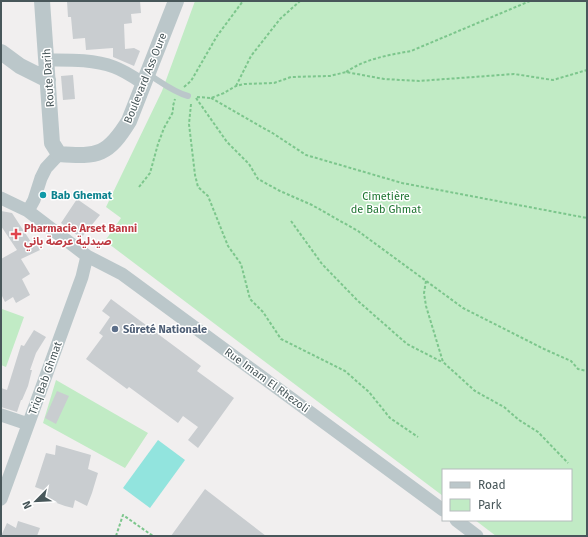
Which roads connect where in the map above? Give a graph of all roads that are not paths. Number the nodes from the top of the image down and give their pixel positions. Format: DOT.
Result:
graph roads {
  1 [pos="42,1"];
  2 [pos="176,1"];
  3 [pos="1,52"];
  4 [pos="46,60"];
  5 [pos="146,79"];
  6 [pos="48,80"];
  7 [pos="190,96"];
  8 [pos="60,154"];
  9 [pos="1,198"];
  10 [pos="31,206"];
  11 [pos="86,256"];
  12 [pos="1,415"];
  13 [pos="28,424"];
  14 [pos="1,499"];
  15 [pos="442,509"];
  16 [pos="457,521"];
  17 [pos="477,536"];
  1 -- 4 [label="street, Route Darih"];
  2 -- 5 [label="street, Boulevard Ass Oure"];
  3 -- 6 [label="street"];
  4 -- 5 [label="street"];
  4 -- 6 [label="street, Route Darih"];
  5 -- 7 [label="lane"];
  5 -- 8 [label="street, Boulevard Ass Oure"];
  6 -- 8 [label="street, Route Darih"];
  8 -- 10 [label="street"];
  9 -- 10 [label="street, Rue Imam El Rhezoli"];
  10 -- 11 [label="street, Rue Imam El Rhezoli"];
  11 -- 13 [label="street, Triq Bab Ghmat"];
  11 -- 15 [label="street, Rue Imam El Rhezoli"];
  12 -- 13 [label="street"];
  13 -- 14 [label="street, Triq Bab Ghmat"];
  16 -- 17 [label="street"];
}
